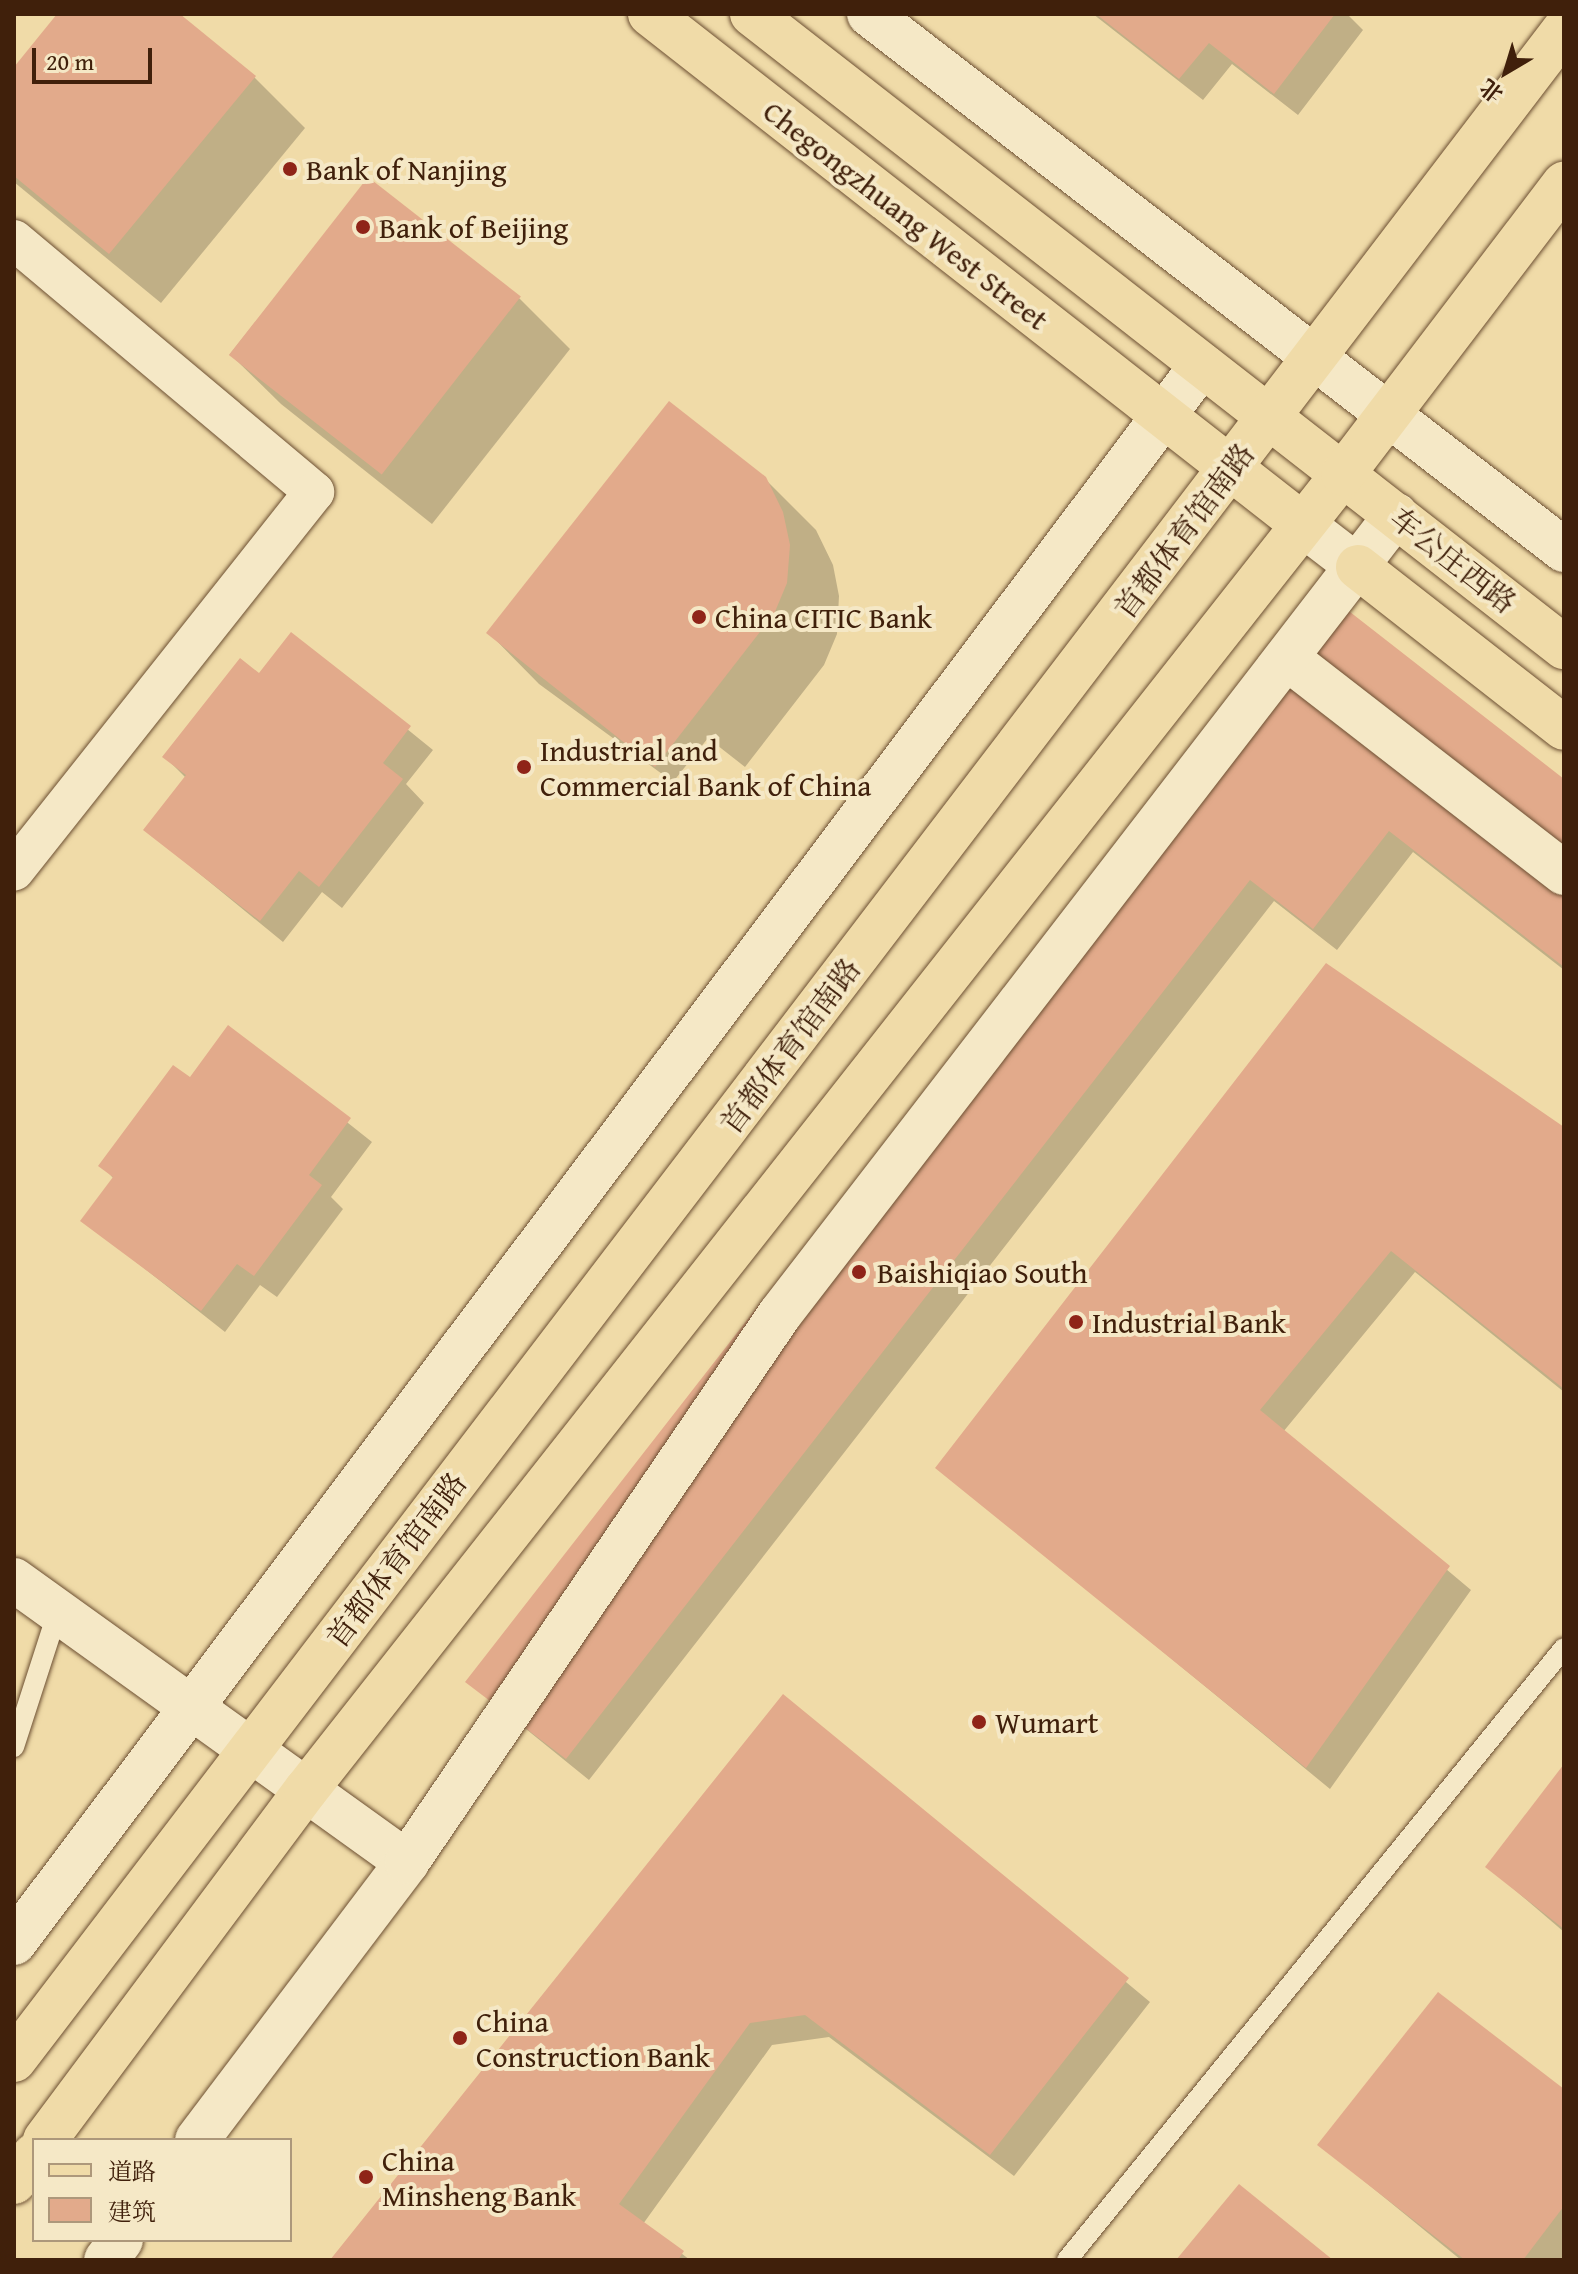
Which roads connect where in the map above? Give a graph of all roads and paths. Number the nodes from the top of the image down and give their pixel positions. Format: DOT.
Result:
graph roads {
  1 [pos="650,14"];
  2 [pos="752,14"];
  3 [pos="869,14"];
  4 [pos="1564,30"];
  5 [pos="1564,184"];
  6 [pos="14,240"];
  7 [pos="1315,358"];
  8 [pos="1202,365"];
  9 [pos="1389,413"];
  10 [pos="1162,417"];
  11 [pos="1270,418"];
  12 [pos="1231,469"];
  13 [pos="1343,474"];
  14 [pos="1396,515"];
  15 [pos="1302,524"];
  16 [pos="1564,550"];
  17 [pos="1358,567"];
  18 [pos="1564,647"];
  19 [pos="1287,658"];
  20 [pos="1564,728"];
  21 [pos="14,870"];
  22 [pos="1564,873"];
  23 [pos="14,1580"];
  24 [pos="58,1611"];
  25 [pos="1564,1648"];
  26 [pos="194,1708"];
  27 [pos="14,1747"];
  28 [pos="251,1749"];
  29 [pos="306,1790"];
  30 [pos="407,1862"];
  31 [pos="14,1943"];
  32 [pos="14,2060"];
  33 [pos="46,2138"];
  34 [pos="199,2138"];
  35 [pos="32,2158"];
  36 [pos="14,2182"];
  37 [pos="120,2242"];
  38 [pos="106,2260"];
  39 [pos="1067,2260"];
  1 -- 10 [label="main road, Chegongzhuang West Street"];
  2 -- 8 [label="main road"];
  3 -- 7 [label="street"];
  4 -- 7 [label="main road, 首都体育馆南路"];
  5 -- 9 [label="main road"];
  6 -- 21 [label="street"];
  7 -- 9 [label="street"];
  7 -- 11 [label="main road, 首都体育馆南路"];
  8 -- 10 [label="street"];
  8 -- 11 [label="main road, 车公庄西路"];
  9 -- 13 [label="main road"];
  9 -- 16 [label="street"];
  10 -- 12 [label="main road, Chegongzhuang West Street"];
  10 -- 26 [label="street"];
  11 -- 12 [label="main road, 首都体育馆南路"];
  11 -- 13 [label="main road, 车公庄西路"];
  12 -- 15 [label="main road, Chegongzhuang West Street"];
  12 -- 28 [label="main road, 首都体育馆南路"];
  13 -- 14 [label="main road, 车公庄西路"];
  13 -- 15 [label="main road"];
  14 -- 17 [label="street"];
  14 -- 18 [label="main road, 车公庄西路"];
  15 -- 17 [label="street"];
  15 -- 29 [label="main road"];
  17 -- 19 [label="street"];
  17 -- 20 [label="main road"];
  19 -- 22 [label="street"];
  19 -- 30 [label="street"];
  23 -- 24 [label="street"];
  24 -- 26 [label="street"];
  24 -- 27 [label="lane"];
  25 -- 39 [label="lane"];
  26 -- 28 [label="street"];
  26 -- 31 [label="street"];
  28 -- 29 [label="street"];
  28 -- 32 [label="main road, 首都体育馆南路"];
  29 -- 30 [label="street"];
  29 -- 33 [label="main road"];
  30 -- 34 [label="street"];
  35 -- 36 [label="main road"];
  37 -- 38 [label="street"];
}
